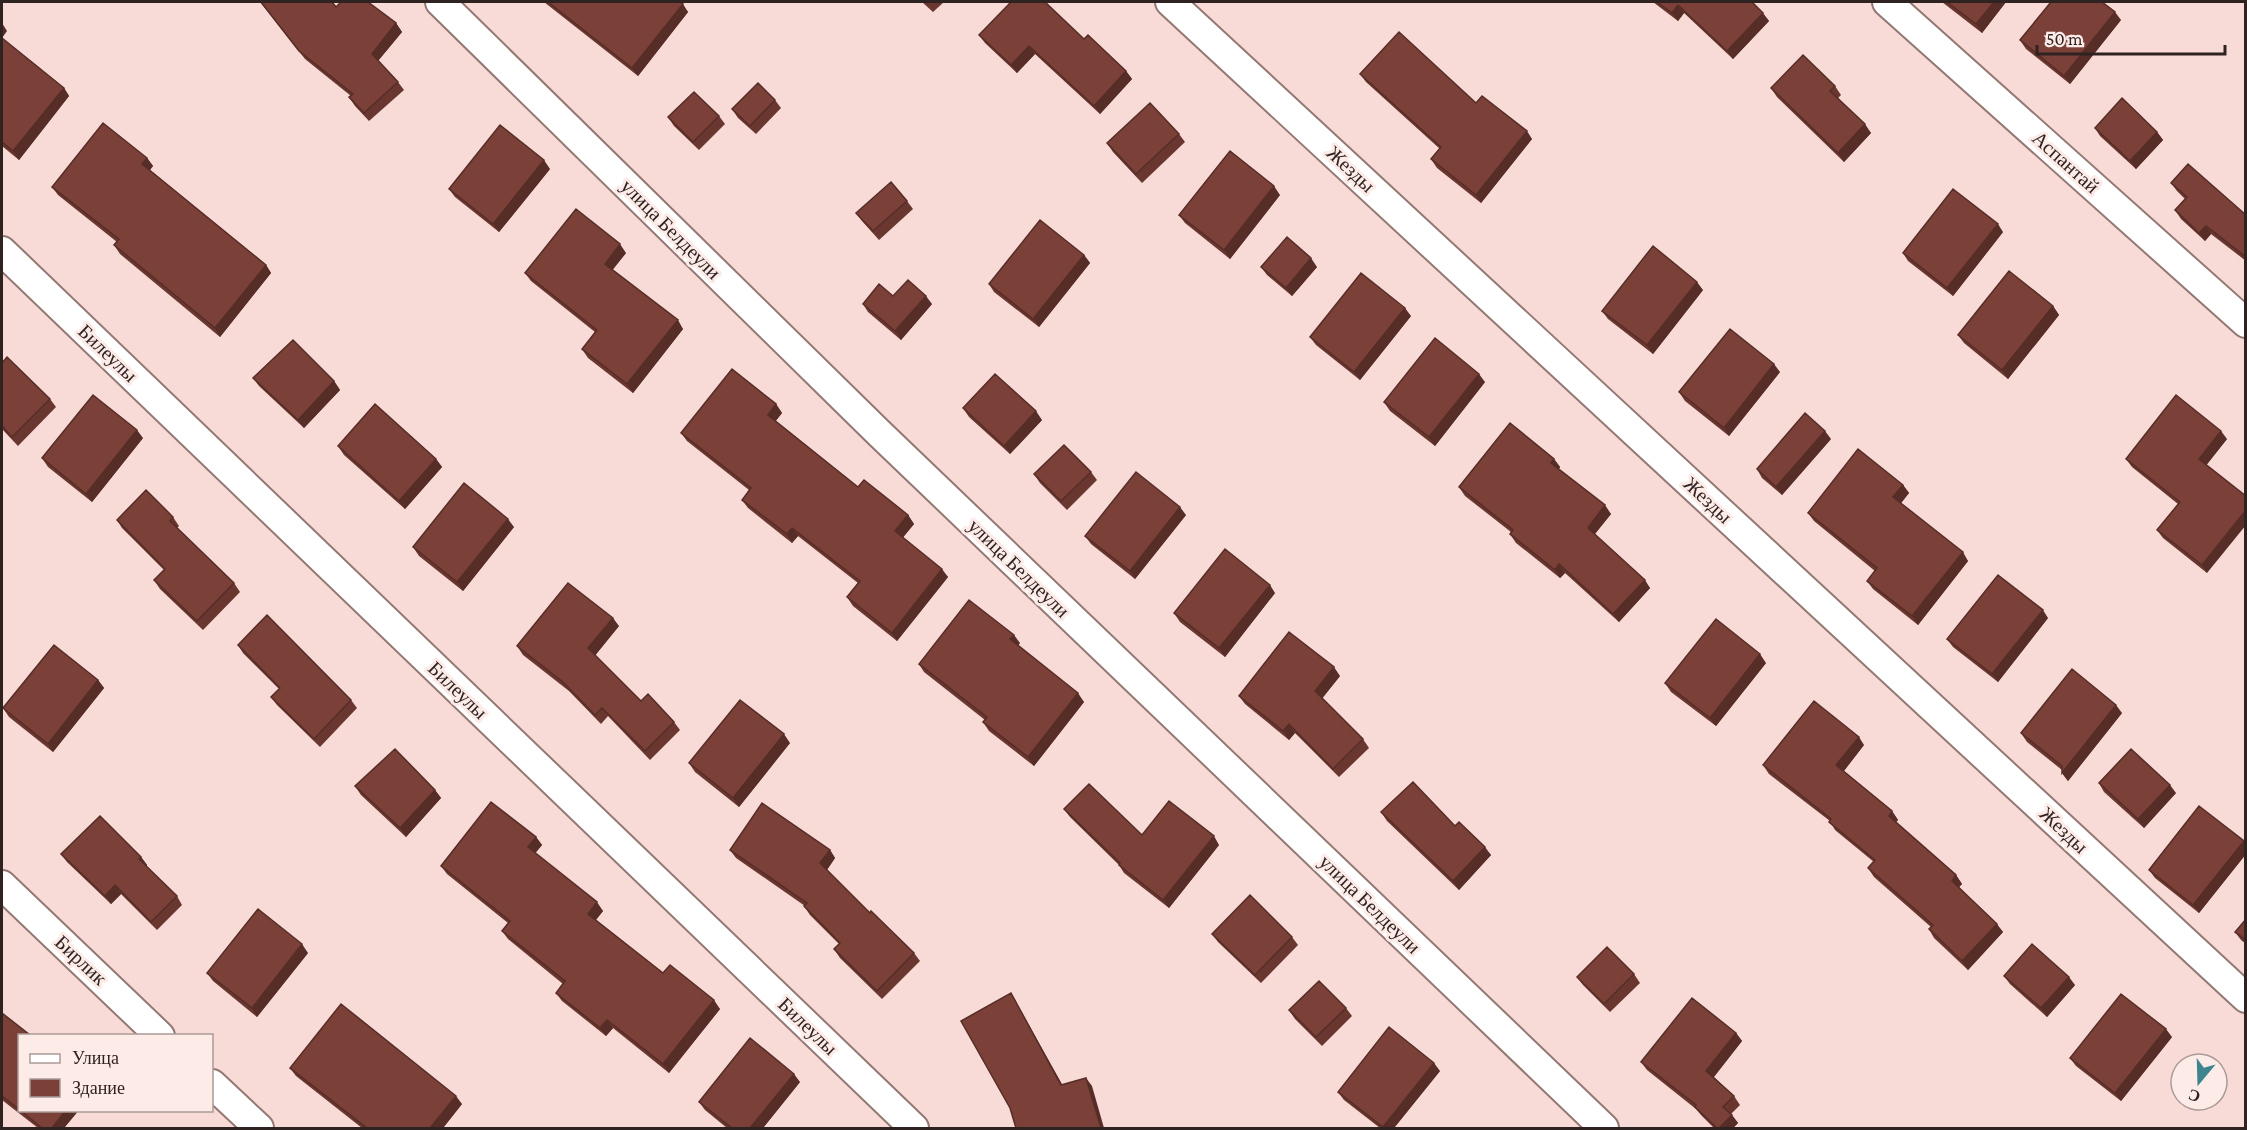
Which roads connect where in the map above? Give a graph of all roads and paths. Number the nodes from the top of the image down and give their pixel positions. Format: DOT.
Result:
graph roads {
  1 [pos="440,2"];
  2 [pos="1170,2"];
  3 [pos="1887,2"];
  4 [pos="2,251"];
  5 [pos="2246,323"];
  6 [pos="2,885"];
  7 [pos="2246,998"];
  8 [pos="159,1034"];
  9 [pos="213,1085"];
  10 [pos="259,1128"];
  11 [pos="914,1128"];
  12 [pos="1604,1128"];
  1 -- 12 [label="street, улица Белдеули"];
  2 -- 7 [label="street, Жезды"];
  3 -- 5 [label="street, Аспантай"];
  4 -- 11 [label="street, Билеулы"];
  6 -- 8 [label="street, Бирлик"];
  9 -- 10 [label="street"];
}
